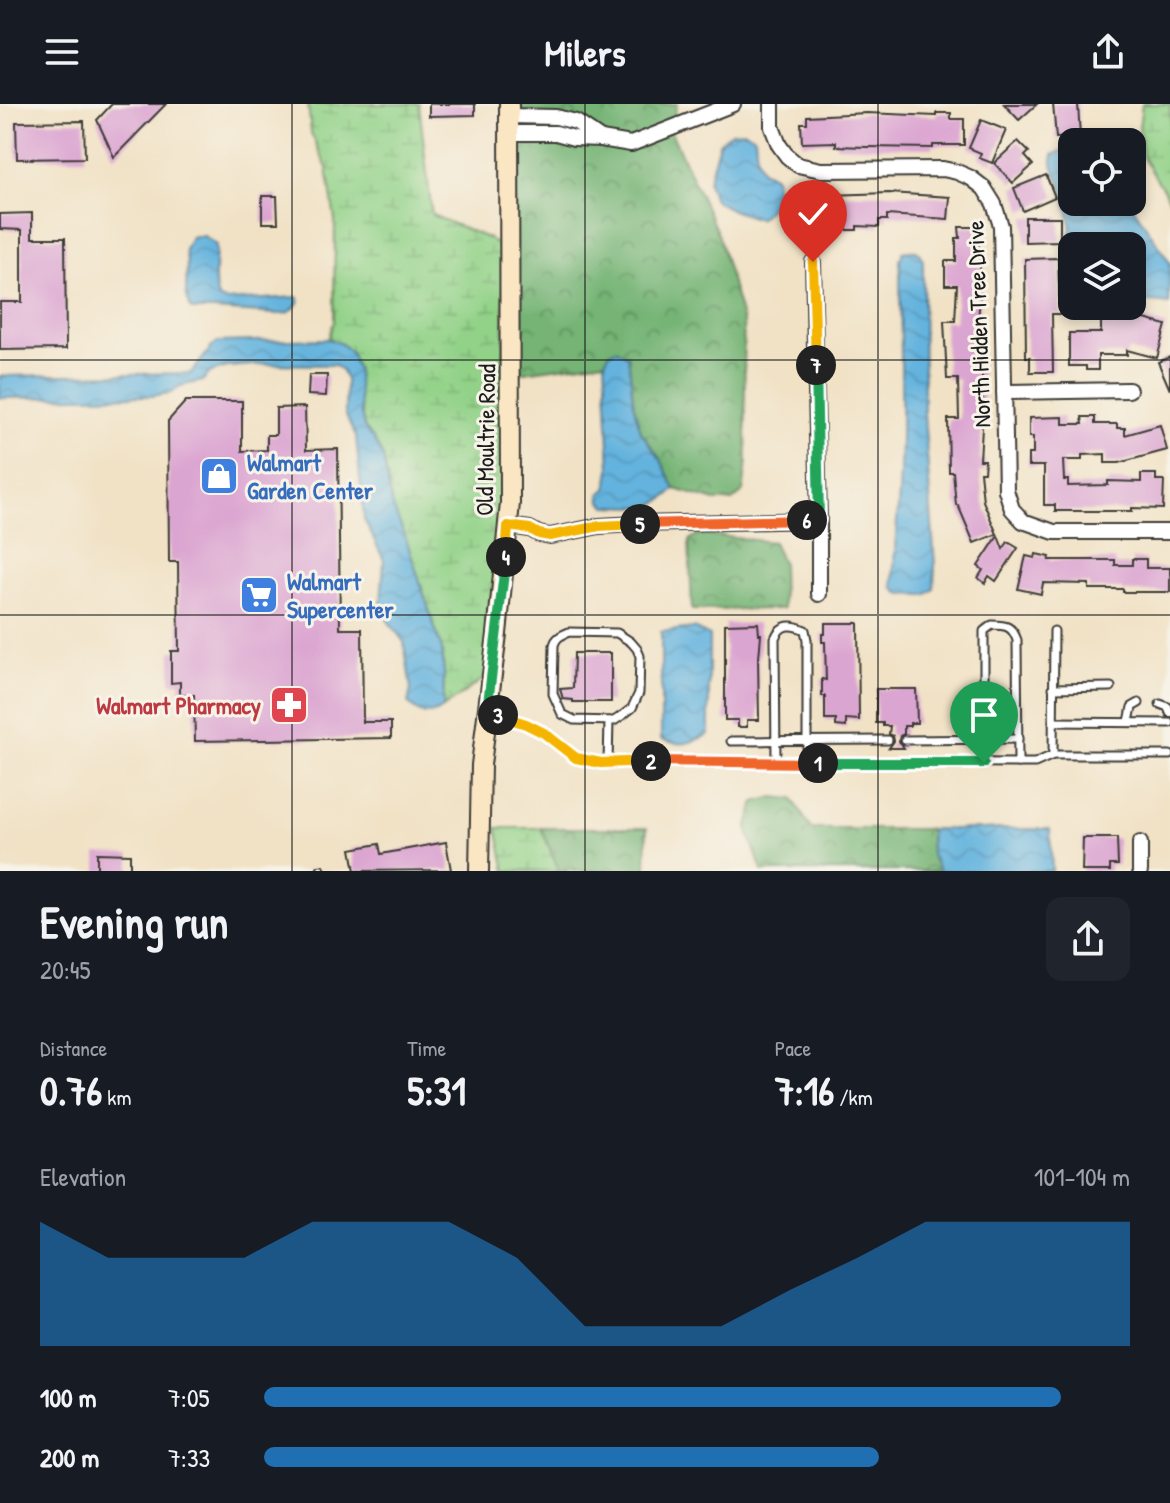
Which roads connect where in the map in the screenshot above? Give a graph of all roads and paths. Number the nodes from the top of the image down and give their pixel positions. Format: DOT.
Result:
graph roads {
  1 [pos="733,104"];
  2 [pos="772,104"];
  3 [pos="509,117"];
  4 [pos="813,262"];
  5 [pos="1129,390"];
  6 [pos="1004,392"];
  7 [pos="819,520"];
  8 [pos="508,526"];
  9 [pos="1170,532"];
  10 [pos="819,594"];
  11 [pos="1054,631"];
  12 [pos="1111,687"];
  13 [pos="1053,688"];
  14 [pos="1139,703"];
  15 [pos="1160,704"];
  16 [pos="487,711"];
  17 [pos="1170,713"];
  18 [pos="609,721"];
  19 [pos="1053,722"];
  20 [pos="1129,722"];
  21 [pos="1170,723"];
  22 [pos="984,739"];
  23 [pos="1018,739"];
  24 [pos="888,740"];
  25 [pos="905,740"];
  26 [pos="731,741"];
  27 [pos="776,741"];
  28 [pos="807,741"];
  29 [pos="1053,755"];
  30 [pos="1170,755"];
  31 [pos="776,762"];
  32 [pos="608,763"];
  33 [pos="807,763"];
  34 [pos="984,763"];
  35 [pos="1018,763"];
  36 [pos="1140,843"];
  37 [pos="479,871"];
  38 [pos="1140,871"];
  1 -- 3 [label="street"];
  2 -- 6 [label="street, North Hidden Tree Drive"];
  3 -- 8 [label="main road, Old Moultrie Road"];
  4 -- 7 [label="street"];
  5 -- 6 [label="street"];
  6 -- 9 [label="street, North Hidden Tree Drive"];
  7 -- 8 [label="street"];
  7 -- 10 [label="street"];
  8 -- 16 [label="main road, Old Moultrie Road"];
  11 -- 13 [label="lane"];
  12 -- 13 [label="lane"];
  13 -- 19 [label="lane"];
  14 -- 20 [label="lane"];
  15 -- 17 [label="lane"];
  16 -- 32 [label="lane"];
  16 -- 37 [label="main road, Old Moultrie Road"];
  18 -- 18 [label="lane"];
  18 -- 32 [label="lane"];
  19 -- 20 [label="lane"];
  19 -- 29 [label="lane"];
  20 -- 21 [label="lane"];
  22 -- 23 [label="lane"];
  22 -- 23 [label="lane"];
  22 -- 25 [label="lane"];
  22 -- 34 [label="lane"];
  23 -- 35 [label="lane"];
  24 -- 28 [label="lane"];
  26 -- 27 [label="lane"];
  27 -- 28 [label="lane"];
  27 -- 28 [label="lane"];
  27 -- 31 [label="lane"];
  28 -- 33 [label="lane"];
  29 -- 30 [label="lane"];
  29 -- 35 [label="lane"];
  31 -- 32 [label="lane"];
  31 -- 33 [label="lane"];
  33 -- 34 [label="lane"];
  34 -- 35 [label="lane"];
  36 -- 38 [label="street"];
}
